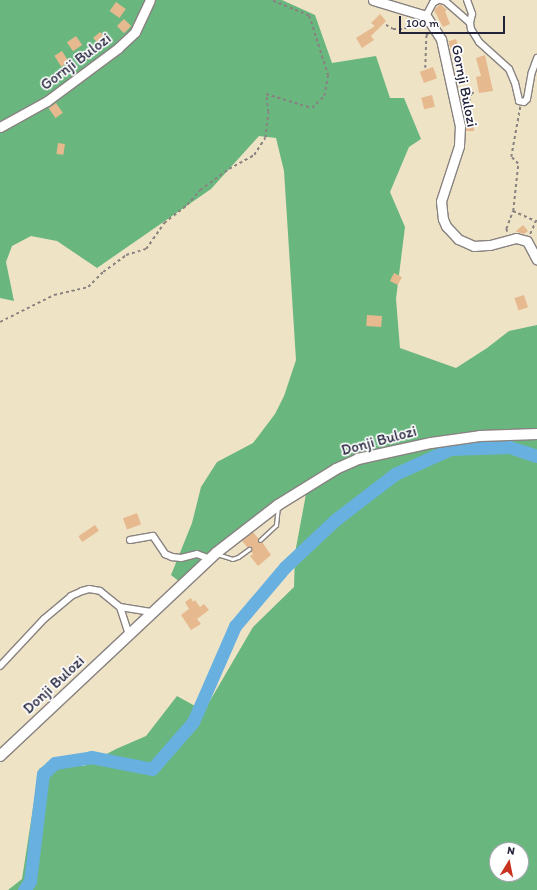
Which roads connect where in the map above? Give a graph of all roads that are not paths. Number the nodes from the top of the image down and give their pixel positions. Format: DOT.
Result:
graph roads {
  1 [pos="150,0"];
  2 [pos="373,0"];
  3 [pos="440,0"];
  4 [pos="467,0"];
  5 [pos="422,15"];
  6 [pos="470,22"];
  7 [pos="537,58"];
  8 [pos="0,127"];
  9 [pos="537,260"];
  10 [pos="537,434"];
  11 [pos="278,505"];
  12 [pos="130,540"];
  13 [pos="260,540"];
  14 [pos="249,549"];
  15 [pos="213,556"];
  16 [pos="120,607"];
  17 [pos="153,612"];
  18 [pos="129,635"];
  19 [pos="0,666"];
  20 [pos="0,756"];
  1 -- 8 [label="street, Gornji Bulozi"];
  2 -- 5 [label="street"];
  3 -- 5 [label="street"];
  3 -- 6 [label="street"];
  4 -- 6 [label="street"];
  5 -- 9 [label="street, Gornji Bulozi"];
  6 -- 7 [label="street"];
  10 -- 11 [label="main road, Donji Bulozi"];
  11 -- 13 [label="lane"];
  11 -- 15 [label="main road, Donji Bulozi"];
  12 -- 15 [label="street"];
  14 -- 15 [label="lane"];
  15 -- 17 [label="main road, Donji Bulozi"];
  16 -- 17 [label="street"];
  16 -- 18 [label="street"];
  16 -- 19 [label="street"];
  17 -- 18 [label="main road, Donji Bulozi"];
  18 -- 20 [label="main road, Donji Bulozi"];
}
